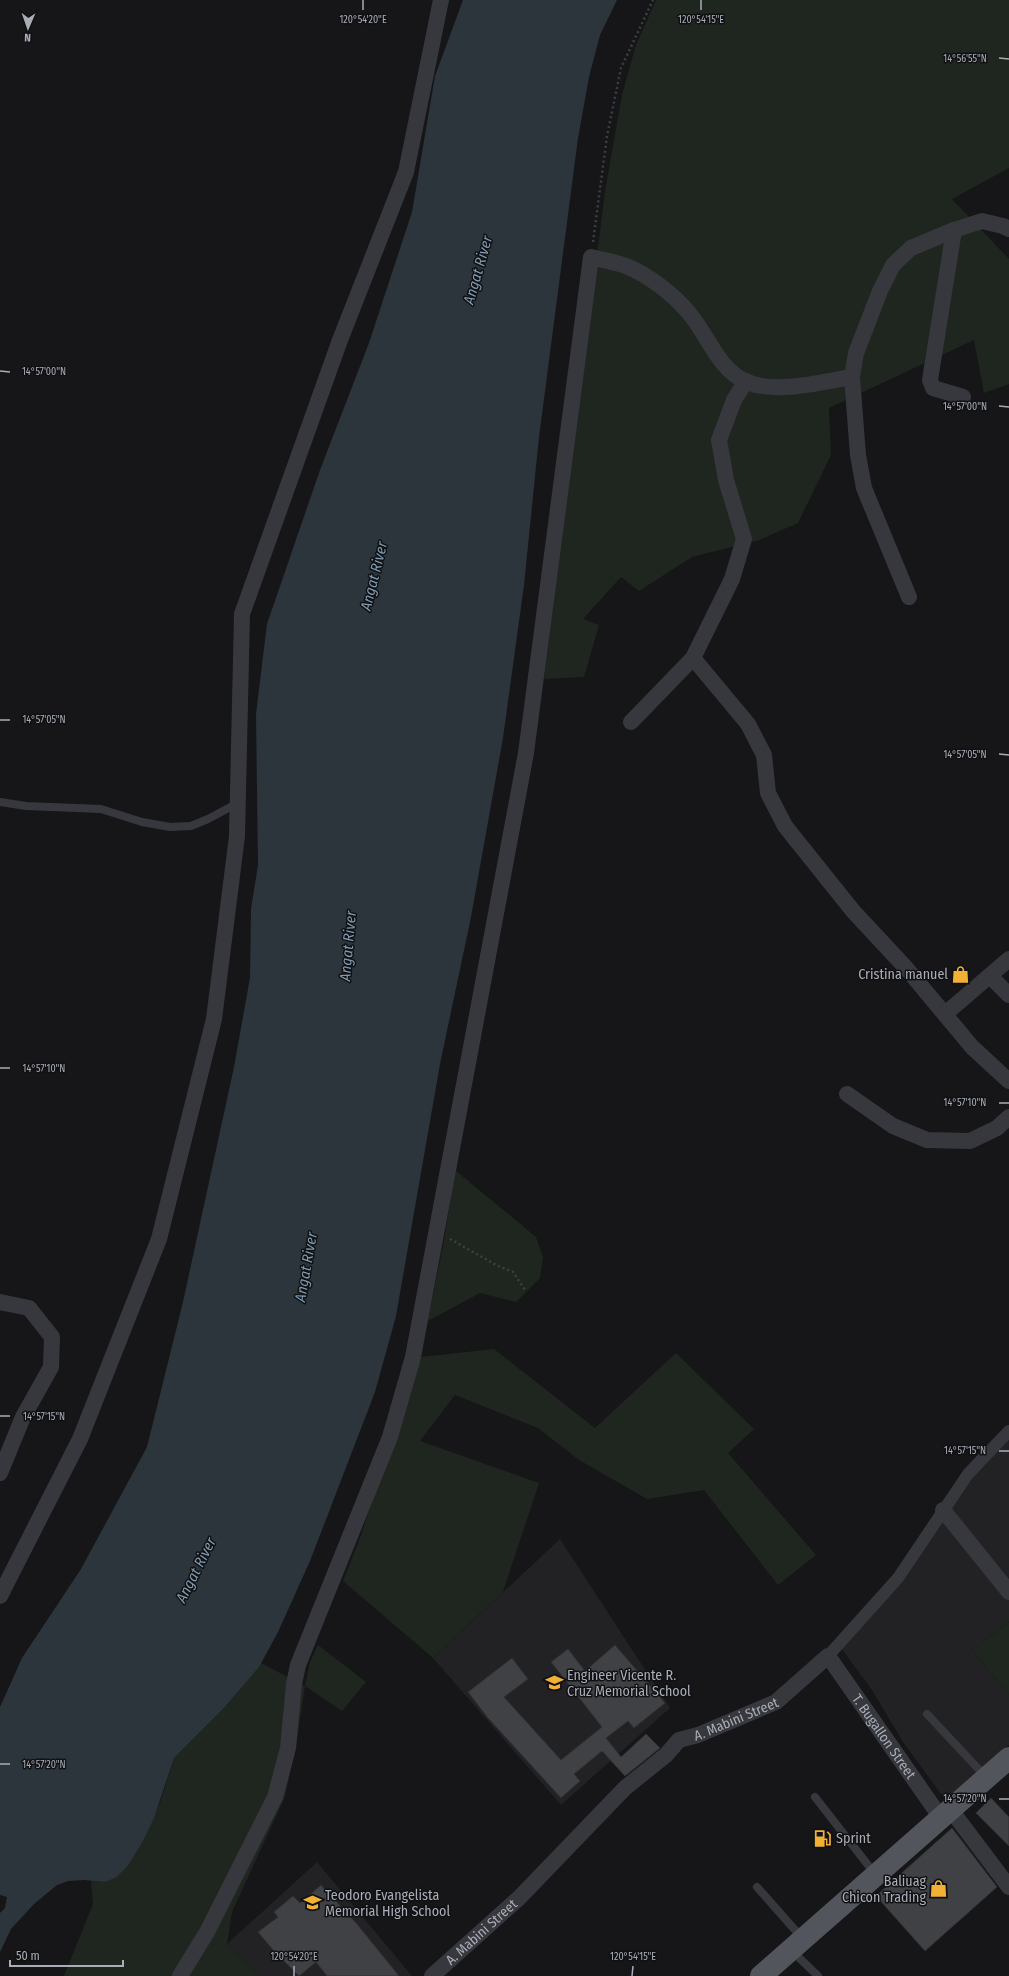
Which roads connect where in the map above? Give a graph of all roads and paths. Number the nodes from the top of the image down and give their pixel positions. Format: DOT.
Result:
graph roads {
  1 [pos="440,0"];
  2 [pos="653,0"];
  3 [pos="1009,229"];
  4 [pos="954,230"];
  5 [pos="591,257"];
  6 [pos="852,377"];
  7 [pos="746,381"];
  8 [pos="963,397"];
  9 [pos="909,597"];
  10 [pos="692,658"];
  11 [pos="631,722"];
  12 [pos="0,802"];
  13 [pos="238,803"];
  14 [pos="1009,959"];
  15 [pos="990,976"];
  16 [pos="1009,995"];
  17 [pos="945,1014"];
  18 [pos="1009,1081"];
  19 [pos="847,1094"];
  20 [pos="1009,1117"];
  21 [pos="437,1231"];
  22 [pos="525,1290"];
  23 [pos="0,1302"];
  24 [pos="1009,1431"];
  25 [pos="0,1472"];
  26 [pos="943,1510"];
  27 [pos="1009,1592"];
  28 [pos="0,1596"];
  29 [pos="828,1656"];
  30 [pos="927,1714"];
  31 [pos="1009,1758"];
  32 [pos="986,1778"];
  33 [pos="815,1797"];
  34 [pos="946,1814"];
  35 [pos="875,1874"];
  36 [pos="757,1887"];
  37 [pos="1009,1887"];
  38 [pos="797,1943"];
  39 [pos="180,1976"];
  40 [pos="432,1976"];
  41 [pos="761,1976"];
  42 [pos="818,1976"];
  1 -- 13 [label="street"];
  2 -- 5 [label="path"];
  3 -- 4 [label="street"];
  4 -- 6 [label="street"];
  4 -- 8 [label="street"];
  5 -- 7 [label="street"];
  5 -- 21 [label="street"];
  6 -- 7 [label="street"];
  6 -- 9 [label="street"];
  7 -- 10 [label="street"];
  10 -- 11 [label="street"];
  10 -- 17 [label="street"];
  12 -- 13 [label="lane"];
  13 -- 28 [label="street"];
  14 -- 15 [label="street"];
  15 -- 16 [label="street"];
  15 -- 17 [label="street"];
  17 -- 18 [label="street"];
  19 -- 20 [label="street"];
  21 -- 22 [label="path"];
  21 -- 39 [label="street"];
  23 -- 25 [label="street"];
  24 -- 26 [label="street, A. Mabini Street"];
  26 -- 27 [label="street"];
  26 -- 29 [label="street, A. Mabini Street"];
  29 -- 34 [label="street, T. Bugallon Street"];
  29 -- 40 [label="street, A. Mabini Street"];
  30 -- 32 [label="lane"];
  31 -- 32 [label="main road"];
  32 -- 34 [label="main road"];
  33 -- 35 [label="lane"];
  34 -- 35 [label="main road"];
  34 -- 37 [label="street, T. Bugallon Street"];
  35 -- 38 [label="main road"];
  36 -- 38 [label="lane"];
  38 -- 41 [label="main road"];
  38 -- 42 [label="lane"];
}
